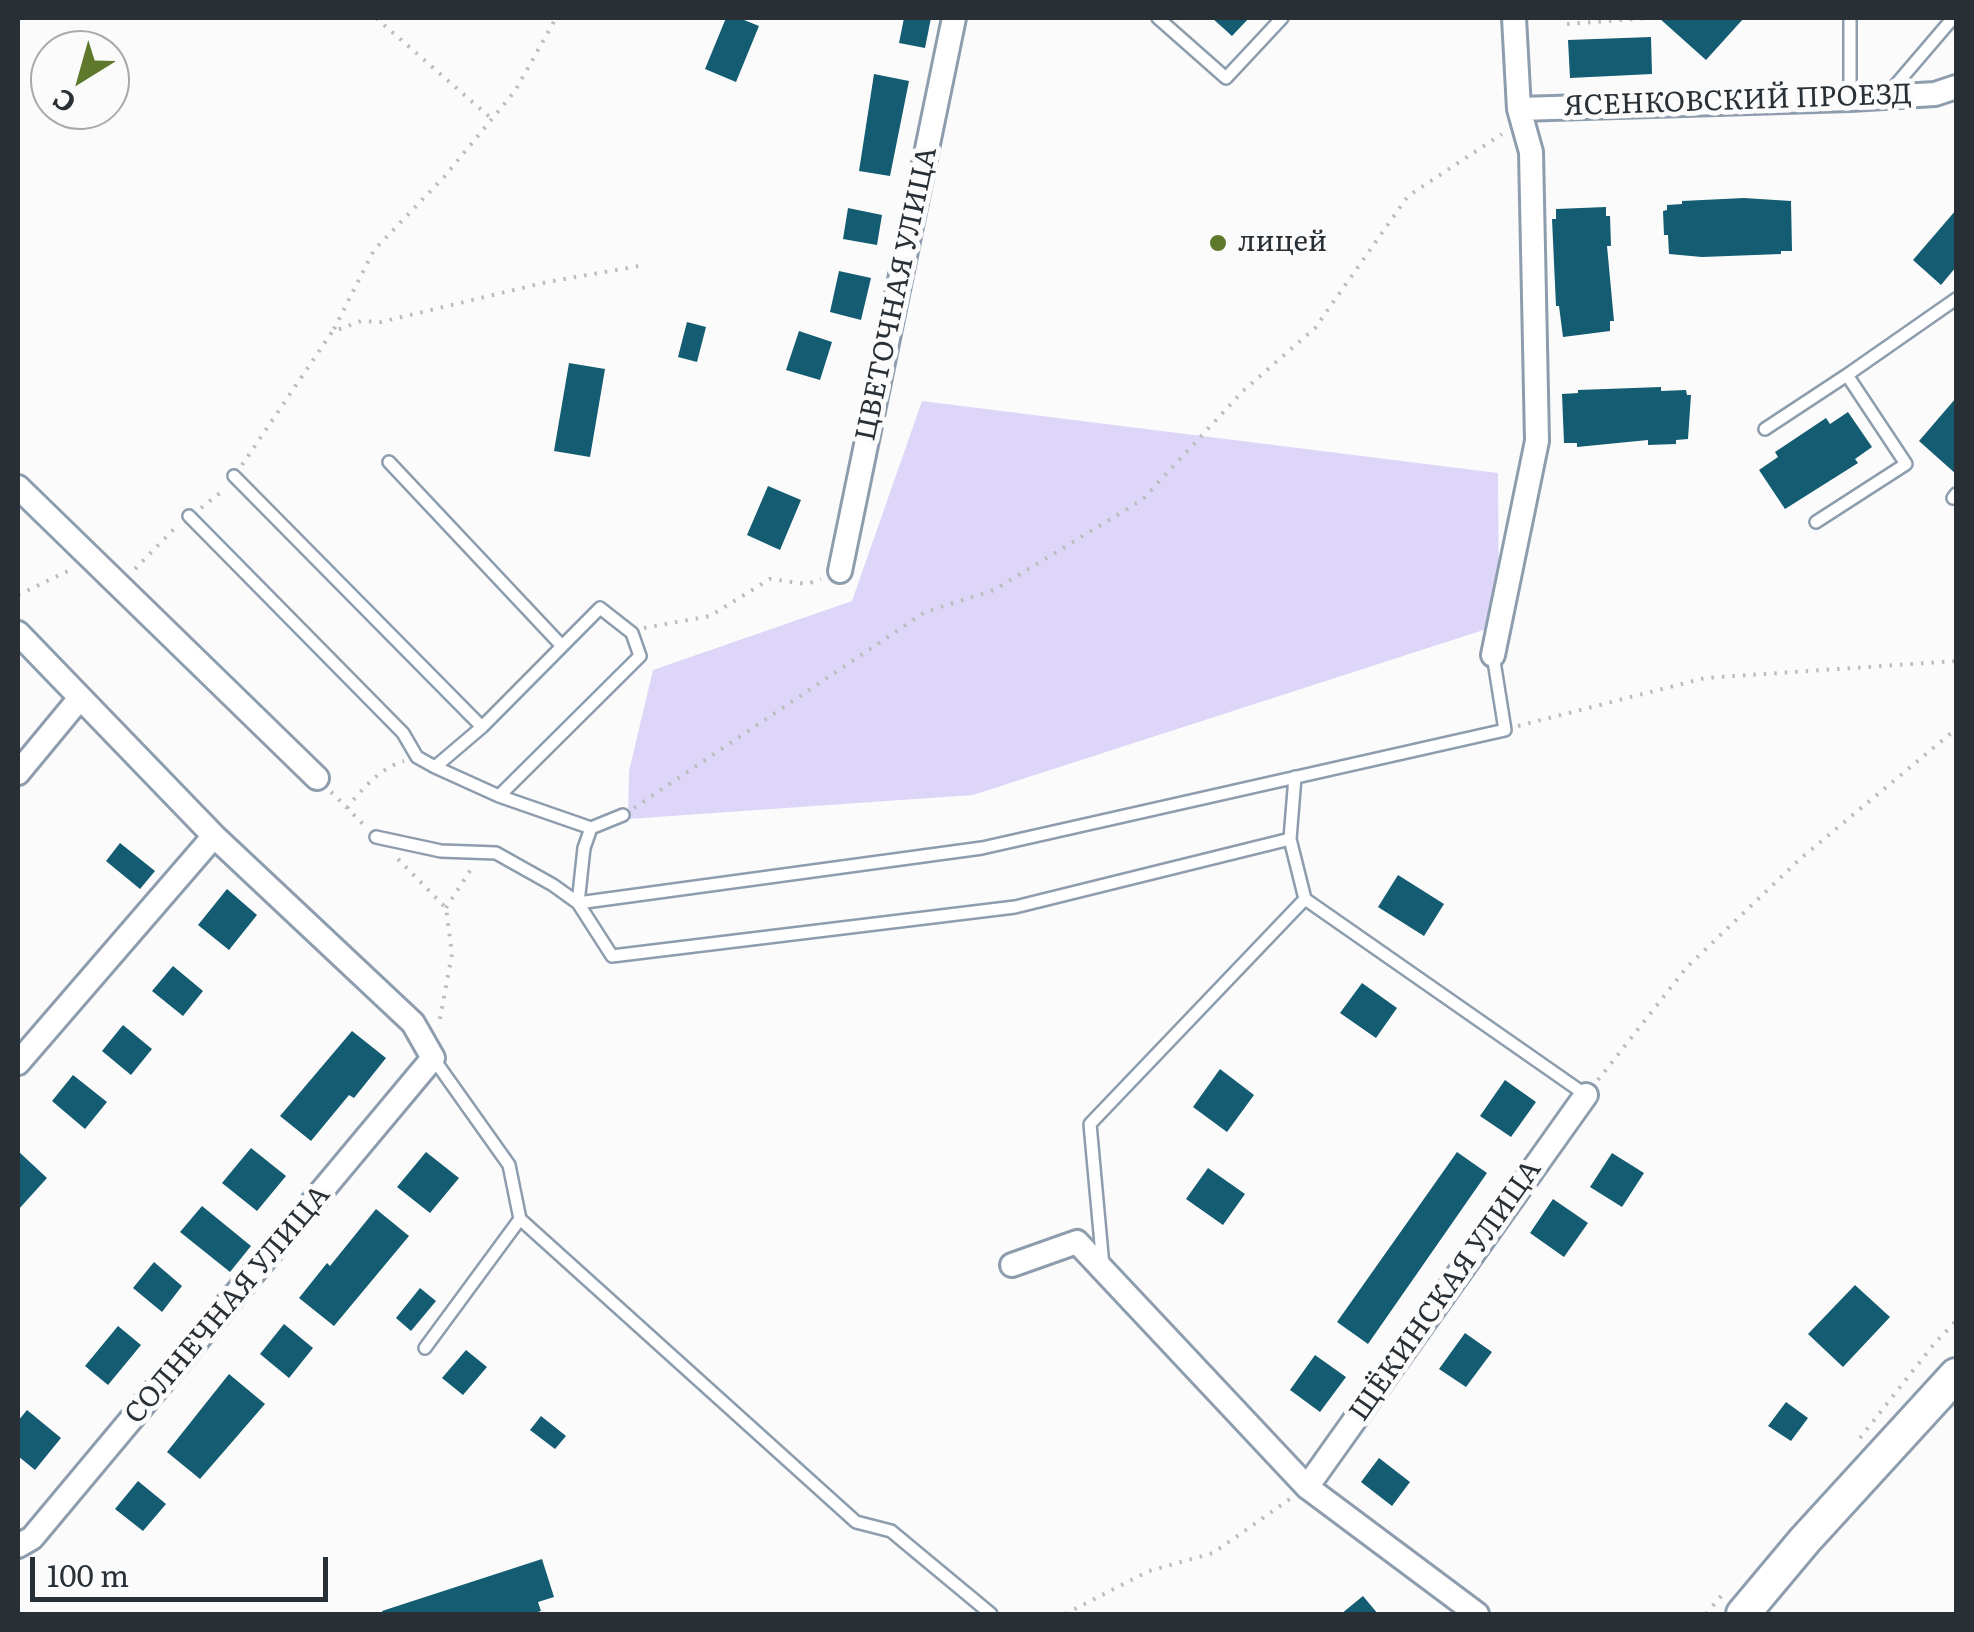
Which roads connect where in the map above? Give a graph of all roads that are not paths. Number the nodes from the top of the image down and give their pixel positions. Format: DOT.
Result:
graph roads {
  1 [pos="954,18"];
  2 [pos="1158,18"];
  3 [pos="1282,18"];
  4 [pos="1514,18"];
  5 [pos="1850,18"];
  6 [pos="1953,18"];
  7 [pos="1956,87"];
  8 [pos="1886,96"];
  9 [pos="1850,99"];
  10 [pos="1520,109"];
  11 [pos="1956,299"];
  12 [pos="1848,375"];
  13 [pos="1766,429"];
  14 [pos="389,462"];
  15 [pos="234,476"];
  16 [pos="18,487"];
  17 [pos="189,516"];
  18 [pos="1816,522"];
  19 [pos="840,572"];
  20 [pos="18,634"];
  21 [pos="562,646"];
  22 [pos="1493,655"];
  23 [pos="80,698"];
  24 [pos="482,728"];
  25 [pos="435,766"];
  26 [pos="18,773"];
  27 [pos="1295,777"];
  28 [pos="316,778"];
  29 [pos="499,796"];
  30 [pos="623,815"];
  31 [pos="592,828"];
  32 [pos="214,836"];
  33 [pos="376,837"];
  34 [pos="1290,839"];
  35 [pos="1305,899"];
  36 [pos="578,904"];
  37 [pos="433,1058"];
  38 [pos="18,1063"];
  39 [pos="1586,1095"];
  40 [pos="520,1219"];
  41 [pos="1012,1265"];
  42 [pos="1103,1270"];
  43 [pos="425,1348"];
  44 [pos="1956,1375"];
  45 [pos="1307,1487"];
  46 [pos="18,1546"];
  47 [pos="1749,1603"];
  48 [pos="990,1614"];
  49 [pos="1478,1614"];
  1 -- 19 [label="street, ЦВЕТОЧНАЯ УЛИЦА"];
  2 -- 3 [label="lane"];
  4 -- 10 [label="street"];
  5 -- 9 [label="lane"];
  6 -- 8 [label="lane"];
  7 -- 8 [label="street, ЯСЕНКОВСКИЙ ПРОЕЗД"];
  8 -- 9 [label="street, ЯСЕНКОВСКИЙ ПРОЕЗД"];
  9 -- 10 [label="street, ЯСЕНКОВСКИЙ ПРОЕЗД"];
  10 -- 22 [label="street"];
  11 -- 12 [label="lane"];
  12 -- 13 [label="lane"];
  12 -- 18 [label="lane"];
  14 -- 21 [label="lane"];
  15 -- 24 [label="lane"];
  16 -- 28 [label="street"];
  17 -- 25 [label="lane"];
  20 -- 23 [label="street"];
  21 -- 24 [label="lane"];
  21 -- 29 [label="lane"];
  22 -- 27 [label="lane"];
  23 -- 26 [label="street"];
  23 -- 32 [label="street"];
  24 -- 25 [label="lane"];
  25 -- 29 [label="lane"];
  27 -- 34 [label="lane"];
  27 -- 36 [label="lane"];
  29 -- 31 [label="lane"];
  30 -- 31 [label="lane"];
  31 -- 36 [label="lane"];
  32 -- 37 [label="street"];
  32 -- 38 [label="street"];
  33 -- 36 [label="lane"];
  34 -- 35 [label="lane"];
  34 -- 36 [label="lane"];
  35 -- 39 [label="lane"];
  35 -- 42 [label="lane"];
  37 -- 40 [label="lane"];
  37 -- 46 [label="street, СОЛНЕЧНАЯ УЛИЦА"];
  39 -- 45 [label="street, ЩЁКИНСКАЯ УЛИЦА"];
  40 -- 43 [label="lane"];
  40 -- 48 [label="lane"];
  41 -- 42 [label="street"];
  42 -- 45 [label="street"];
  44 -- 47 [label="main road"];
  45 -- 49 [label="street"];
}
